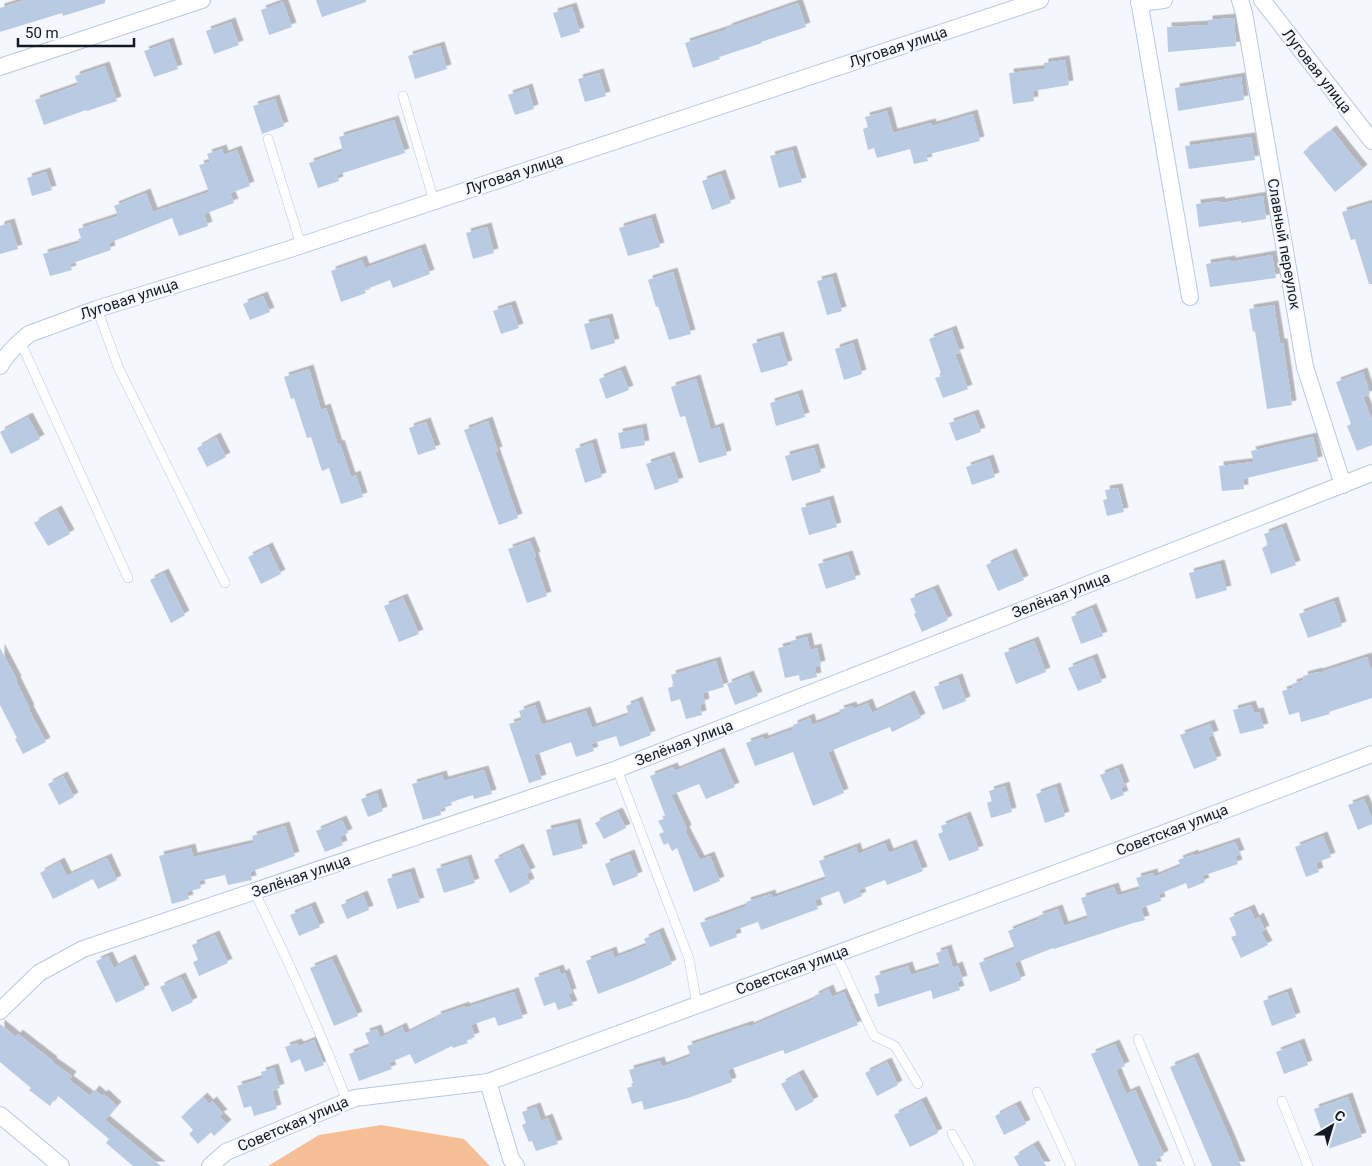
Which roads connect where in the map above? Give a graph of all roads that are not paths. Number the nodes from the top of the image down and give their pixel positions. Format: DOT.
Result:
graph roads {
  1 [pos="202,0"];
  2 [pos="1040,0"];
  3 [pos="1164,0"];
  4 [pos="1240,0"];
  5 [pos="1262,0"];
  6 [pos="1139,2"];
  7 [pos="0,67"];
  8 [pos="403,96"];
  9 [pos="268,139"];
  10 [pos="1372,141"];
  11 [pos="434,201"];
  12 [pos="301,245"];
  13 [pos="1190,297"];
  14 [pos="96,309"];
  15 [pos="20,341"];
  16 [pos="0,366"];
  17 [pos="1372,473"];
  18 [pos="1343,485"];
  19 [pos="128,578"];
  20 [pos="225,583"];
  21 [pos="1372,754"];
  22 [pos="617,769"];
  23 [pos="254,892"];
  24 [pos="836,954"];
  25 [pos="697,1006"];
  26 [pos="0,1010"];
  27 [pos="1138,1039"];
  28 [pos="488,1082"];
  29 [pos="918,1084"];
  30 [pos="1037,1092"];
  31 [pos="346,1101"];
  32 [pos="1282,1101"];
  33 [pos="0,1116"];
  34 [pos="952,1134"];
  35 [pos="60,1166"];
  36 [pos="210,1166"];
  37 [pos="516,1166"];
  38 [pos="970,1166"];
  39 [pos="1071,1166"];
  40 [pos="1190,1166"];
  41 [pos="1308,1166"];
  1 -- 7 [label="street"];
  2 -- 11 [label="street, Луговая улица"];
  3 -- 6 [label="street"];
  4 -- 18 [label="street, Славный переулок"];
  5 -- 10 [label="street, Луговая улица"];
  6 -- 13 [label="street"];
  8 -- 11 [label="lane"];
  9 -- 12 [label="lane"];
  11 -- 12 [label="street, Луговая улица"];
  12 -- 14 [label="street, Луговая улица"];
  14 -- 15 [label="street, Луговая улица"];
  14 -- 20 [label="lane"];
  15 -- 16 [label="street, Луговая улица"];
  15 -- 19 [label="lane"];
  17 -- 18 [label="street, Зелёная улица"];
  18 -- 22 [label="street, Зелёная улица"];
  21 -- 24 [label="street, Советская улица"];
  22 -- 23 [label="street, Зелёная улица"];
  22 -- 25 [label="lane"];
  23 -- 26 [label="street, Зелёная улица"];
  23 -- 31 [label="lane"];
  24 -- 25 [label="street, Советская улица"];
  24 -- 29 [label="lane"];
  25 -- 28 [label="street, Советская улица"];
  27 -- 40 [label="lane"];
  28 -- 31 [label="street, Советская улица"];
  28 -- 37 [label="street"];
  30 -- 39 [label="lane"];
  31 -- 36 [label="street, Советская улица"];
  32 -- 41 [label="lane"];
  33 -- 35 [label="street"];
  34 -- 38 [label="lane"];
}
